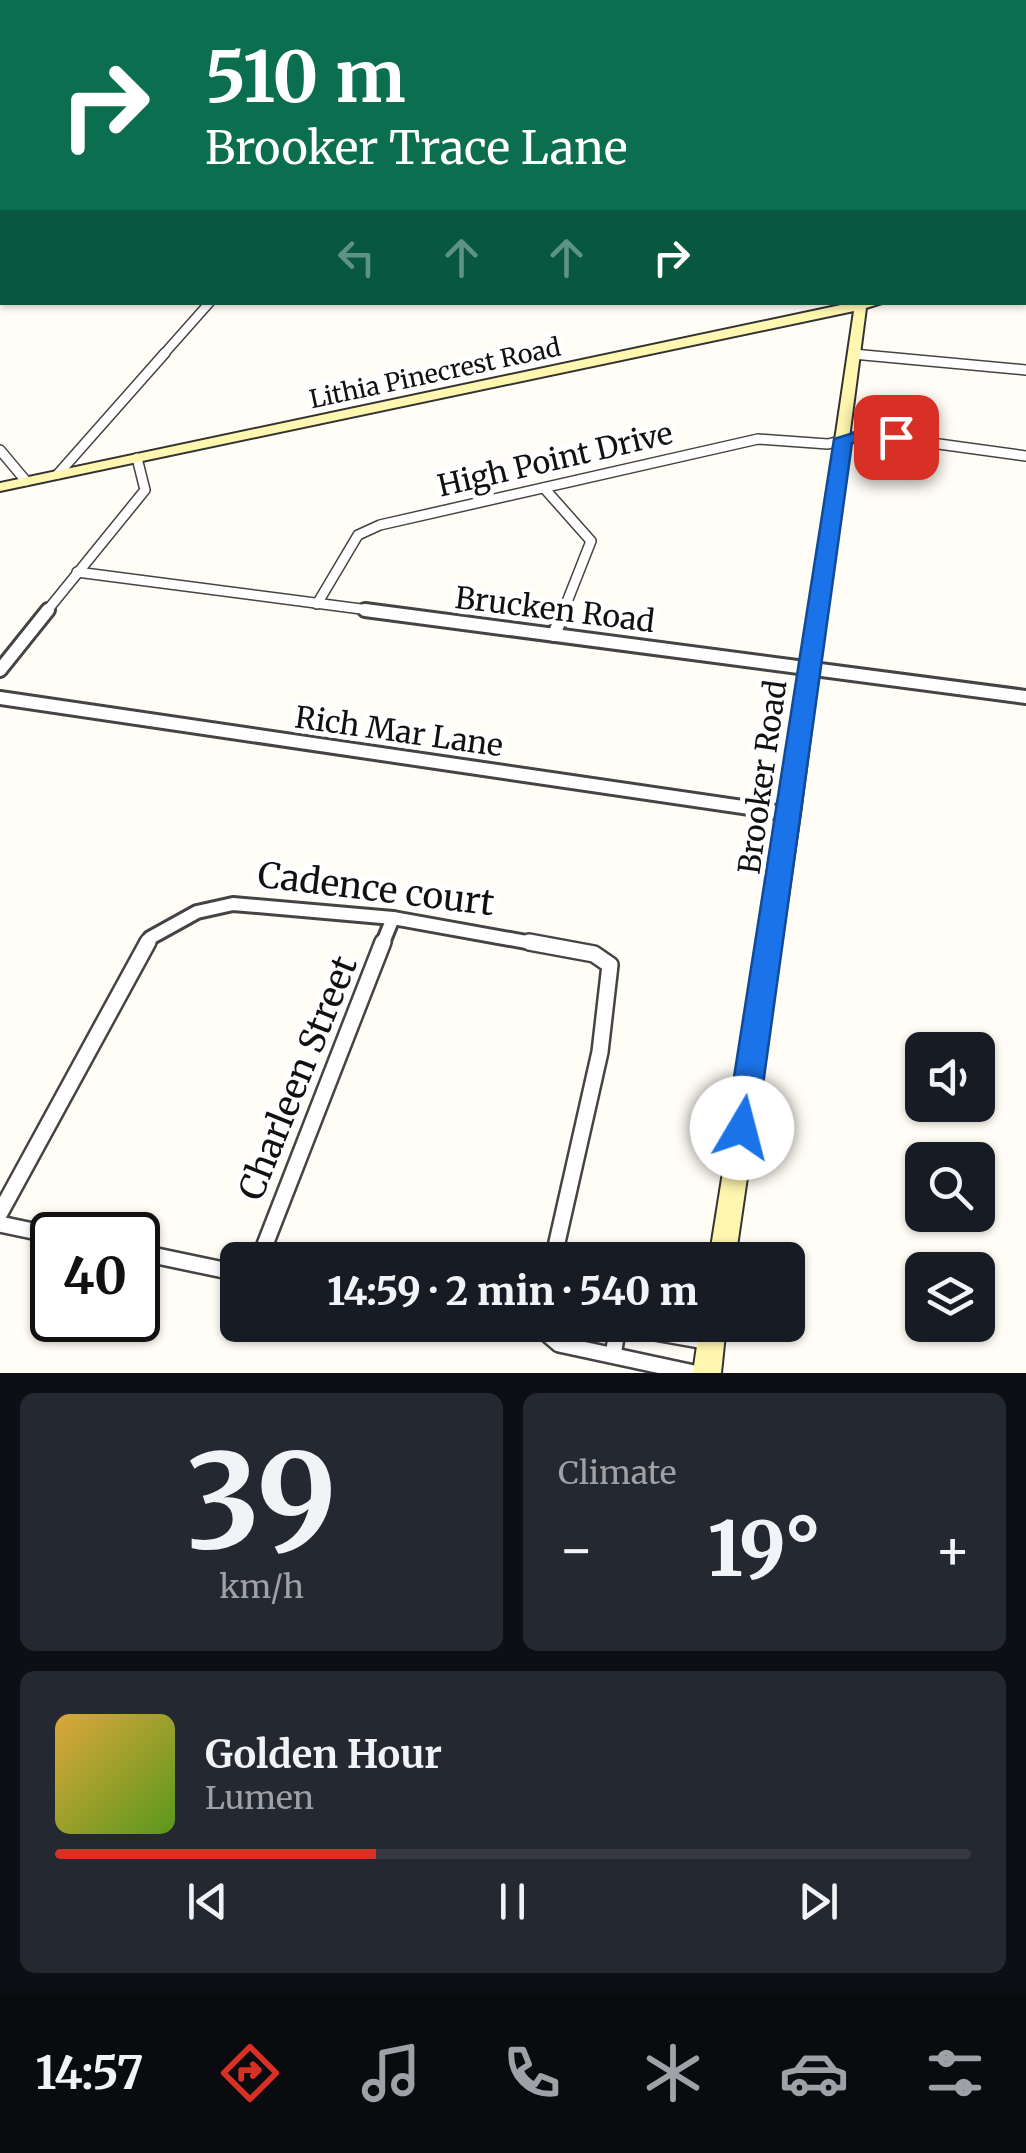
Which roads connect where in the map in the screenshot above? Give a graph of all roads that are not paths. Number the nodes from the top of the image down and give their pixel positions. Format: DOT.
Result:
graph roads {
  1 [pos="207,305"];
  2 [pos="862,305"];
  3 [pos="867,305"];
  4 [pos="853,354"];
  5 [pos="1026,370"];
  6 [pos="843,439"];
  7 [pos="0,450"];
  8 [pos="1026,456"];
  9 [pos="137,458"];
  10 [pos="58,474"];
  11 [pos="26,481"];
  12 [pos="0,487"];
  13 [pos="544,488"];
  14 [pos="77,572"];
  15 [pos="317,604"];
  16 [pos="554,635"];
  17 [pos="810,667"];
  18 [pos="0,670"];
  19 [pos="1026,697"];
  20 [pos="0,698"];
  21 [pos="790,814"];
  22 [pos="394,918"];
  23 [pos="0,1213"];
  24 [pos="0,1224"];
  25 [pos="30,1230"];
  26 [pos="265,1242"];
  27 [pos="557,1242"];
  28 [pos="725,1242"];
  29 [pos="160,1257"];
  30 [pos="220,1269"];
  31 [pos="557,1342"];
  32 [pos="615,1342"];
  33 [pos="711,1342"];
  34 [pos="613,1355"];
  35 [pos="694,1373"];
  36 [pos="707,1373"];
  1 -- 10 [label="street"];
  2 -- 9 [label="street, Lithia Pinecrest Road"];
  3 -- 4 [label="street, Brooker Road"];
  4 -- 5 [label="street"];
  4 -- 6 [label="street, Brooker Road"];
  6 -- 8 [label="street, High Point Drive"];
  6 -- 13 [label="street, High Point Drive"];
  6 -- 17 [label="street, Brooker Road"];
  7 -- 11 [label="street"];
  9 -- 10 [label="street, Lithia Pinecrest Road"];
  9 -- 14 [label="street"];
  10 -- 11 [label="street, Lithia Pinecrest Road"];
  11 -- 12 [label="street, Lithia Pinecrest Road"];
  13 -- 15 [label="street, High Point Drive"];
  13 -- 16 [label="street"];
  14 -- 15 [label="street, Brucken Road"];
  14 -- 18 [label="street"];
  15 -- 16 [label="street, Brucken Road"];
  16 -- 17 [label="street, Brucken Road"];
  17 -- 19 [label="street, Brucken Road"];
  17 -- 21 [label="street, Brooker Road"];
  20 -- 21 [label="street, Rich Mar Lane"];
  21 -- 28 [label="street, Brooker Road"];
  22 -- 23 [label="street, Cadence court"];
  22 -- 26 [label="street, Charleen Street"];
  22 -- 27 [label="street, Cadence court"];
  24 -- 25 [label="street"];
  29 -- 30 [label="street"];
  31 -- 34 [label="street"];
  32 -- 34 [label="street"];
  33 -- 36 [label="street"];
  34 -- 35 [label="street"];
}
